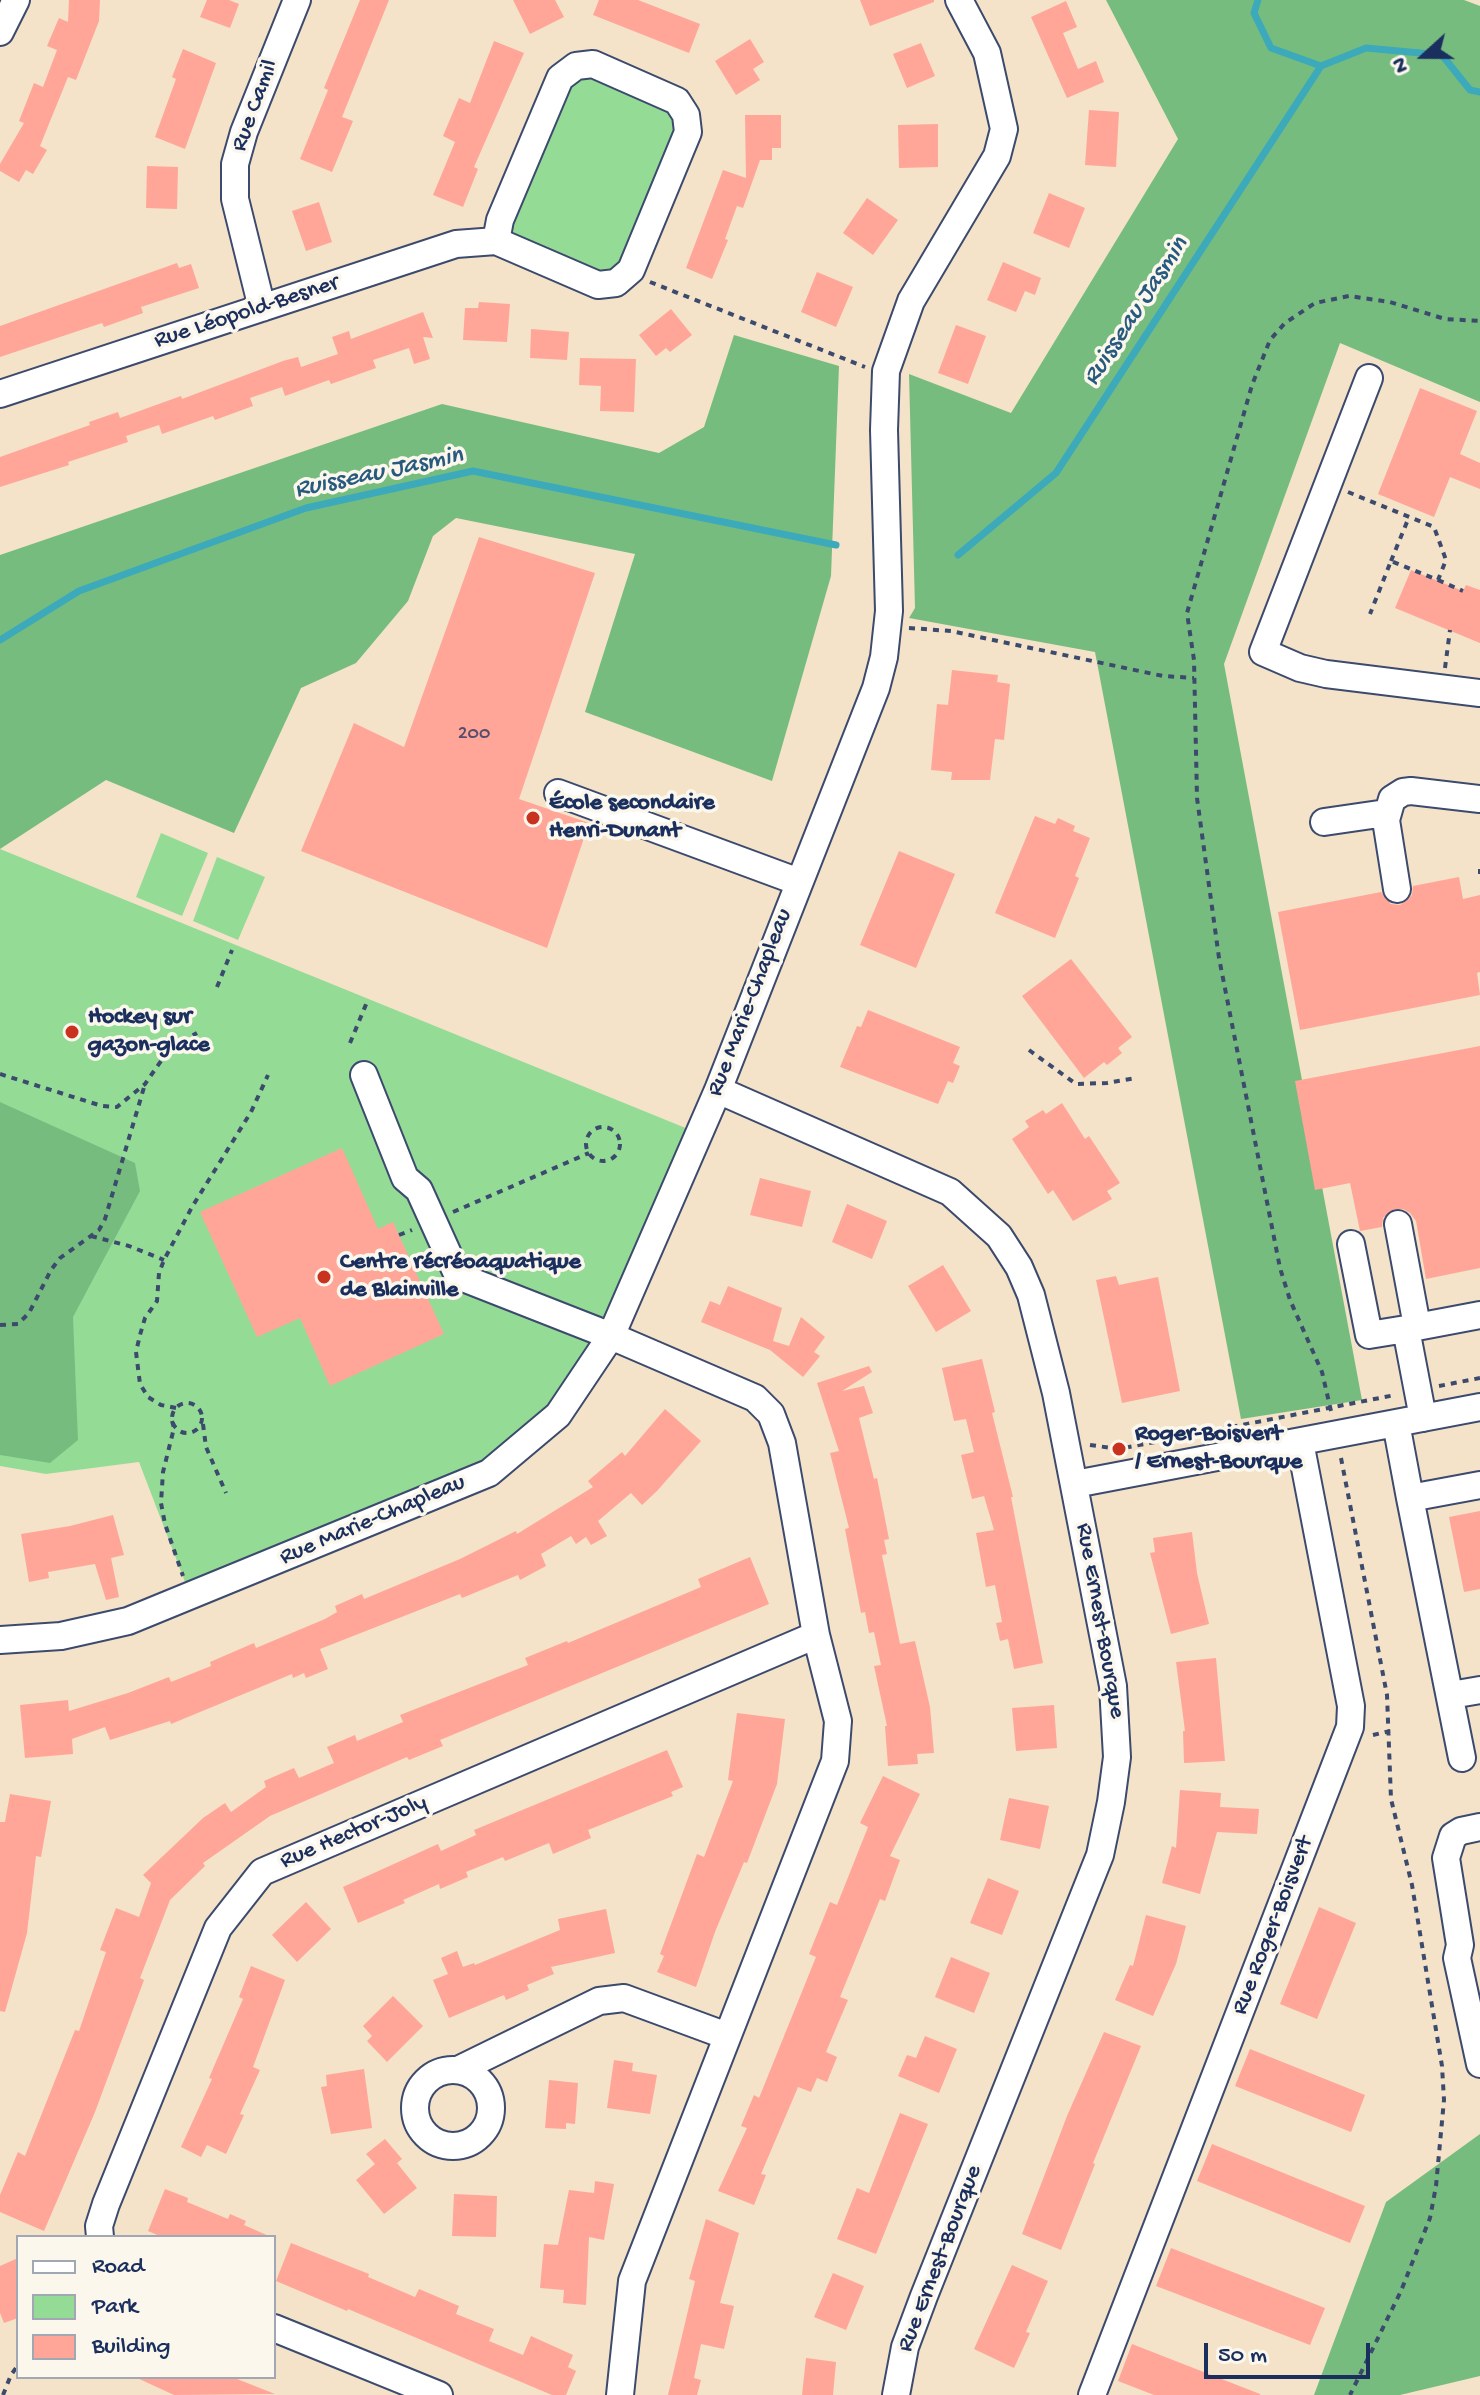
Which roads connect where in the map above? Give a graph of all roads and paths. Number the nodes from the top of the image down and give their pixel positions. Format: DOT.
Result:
graph roads {
  1 [pos="16,0"];
  2 [pos="297,0"];
  3 [pos="959,0"];
  4 [pos="0,32"];
  5 [pos="496,241"];
  6 [pos="647,281"];
  7 [pos="262,308"];
  8 [pos="1480,321"];
  9 [pos="861,366"];
  10 [pos="1369,378"];
  11 [pos="0,394"];
  12 [pos="1355,494"];
  13 [pos="1409,517"];
  14 [pos="1391,561"];
  15 [pos="1438,580"];
  16 [pos="1463,591"];
  17 [pos="1370,614"];
  18 [pos="911,628"];
  19 [pos="1450,630"];
  20 [pos="1444,674"];
  21 [pos="1194,678"];
  22 [pos="1480,693"];
  23 [pos="558,793"];
  24 [pos="1480,799"];
  25 [pos="1386,813"];
  26 [pos="1324,822"];
  27 [pos="799,882"];
  28 [pos="1397,889"];
  29 [pos="232,950"];
  30 [pos="217,987"];
  31 [pos="367,1002"];
  32 [pos="197,1033"];
  33 [pos="350,1043"];
  34 [pos="1029,1050"];
  35 [pos="0,1074"];
  36 [pos="268,1075"];
  37 [pos="364,1075"];
  38 [pos="1136,1078"];
  39 [pos="145,1084"];
  40 [pos="718,1090"];
  41 [pos="589,1153"];
  42 [pos="433,1221"];
  43 [pos="1398,1224"];
  44 [pos="399,1235"];
  45 [pos="91,1236"];
  46 [pos="1351,1244"];
  47 [pos="164,1260"];
  48 [pos="1480,1315"];
  49 [pos="0,1325"];
  50 [pos="1412,1328"];
  51 [pos="611,1336"];
  52 [pos="1480,1378"];
  53 [pos="1434,1387"];
  54 [pos="1401,1394"];
  55 [pos="1480,1407"];
  56 [pos="176,1408"];
  57 [pos="1331,1408"];
  58 [pos="1423,1418"];
  59 [pos="203,1420"];
  60 [pos="172,1421"];
  61 [pos="1396,1423"];
  62 [pos="1300,1442"];
  63 [pos="1091,1444"];
  64 [pos="1341,1457"];
  65 [pos="1075,1484"];
  66 [pos="1480,1485"];
  67 [pos="226,1493"];
  68 [pos="1410,1498"];
  69 [pos="190,1597"];
  70 [pos="816,1635"];
  71 [pos="0,1640"];
  72 [pos="1480,1690"];
  73 [pos="1451,1695"];
  74 [pos="1390,1731"];
  75 [pos="1362,1738"];
  76 [pos="1462,1758"];
  77 [pos="1480,1827"];
  78 [pos="727,2036"];
  79 [pos="1480,2064"];
  80 [pos="458,2070"];
  81 [pos="100,2235"];
  82 [pos="276,2329"];
  83 [pos="16,2368"];
  84 [pos="3,2395"];
  85 [pos="439,2395"];
  86 [pos="620,2395"];
  87 [pos="896,2395"];
  88 [pos="1092,2395"];
  89 [pos="1350,2395"];
  1 -- 4 [label="street"];
  2 -- 7 [label="street, Rue Camil"];
  3 -- 27 [label="street, Rue Marie-Chapleau"];
  5 -- 5 [label="street, Rue Léopold-Besner"];
  5 -- 7 [label="street, Rue Léopold-Besner"];
  6 -- 9 [label="path"];
  7 -- 11 [label="street, Rue Léopold-Besner"];
  8 -- 21 [label="path"];
  10 -- 22 [label="street"];
  12 -- 13 [label="path"];
  13 -- 14 [label="path"];
  13 -- 15 [label="path"];
  14 -- 15 [label="path"];
  14 -- 17 [label="path"];
  15 -- 16 [label="path"];
  18 -- 21 [label="path"];
  19 -- 20 [label="path"];
  21 -- 57 [label="path"];
  23 -- 27 [label="street"];
  24 -- 25 [label="street"];
  25 -- 26 [label="street"];
  25 -- 28 [label="street"];
  27 -- 40 [label="street, Rue Marie-Chapleau"];
  29 -- 30 [label="path"];
  31 -- 33 [label="path"];
  32 -- 39 [label="path"];
  34 -- 38 [label="path"];
  35 -- 39 [label="path"];
  36 -- 47 [label="path"];
  37 -- 42 [label="street"];
  39 -- 45 [label="path"];
  40 -- 51 [label="street, Rue Marie-Chapleau"];
  40 -- 65 [label="street, Rue Ernest-Bourque"];
  41 -- 41 [label="path"];
  41 -- 42 [label="path"];
  42 -- 44 [label="path"];
  42 -- 51 [label="street"];
  43 -- 50 [label="street"];
  45 -- 47 [label="path"];
  45 -- 49 [label="path"];
  46 -- 50 [label="street"];
  47 -- 56 [label="path"];
  48 -- 50 [label="street"];
  50 -- 58 [label="street"];
  51 -- 69 [label="street, Rue Marie-Chapleau"];
  51 -- 70 [label="street"];
  52 -- 53 [label="path"];
  54 -- 57 [label="path"];
  55 -- 58 [label="street"];
  56 -- 59 [label="path"];
  56 -- 60 [label="path"];
  57 -- 63 [label="path"];
  58 -- 61 [label="street"];
  59 -- 60 [label="path"];
  59 -- 67 [label="path"];
  60 -- 69 [label="path"];
  61 -- 62 [label="street"];
  61 -- 68 [label="street"];
  62 -- 65 [label="street"];
  62 -- 88 [label="street, Rue Roger-Boisvert"];
  64 -- 74 [label="path"];
  65 -- 87 [label="street, Rue Ernest-Bourque"];
  66 -- 68 [label="street"];
  68 -- 73 [label="street"];
  69 -- 71 [label="street, Rue Marie-Chapleau"];
  70 -- 78 [label="street"];
  70 -- 81 [label="street, Rue Hector-Joly"];
  72 -- 73 [label="street"];
  73 -- 76 [label="street"];
  74 -- 75 [label="path"];
  74 -- 89 [label="path"];
  77 -- 79 [label="street"];
  78 -- 80 [label="street"];
  78 -- 86 [label="street"];
  82 -- 85 [label="street"];
  83 -- 84 [label="path"];
}
